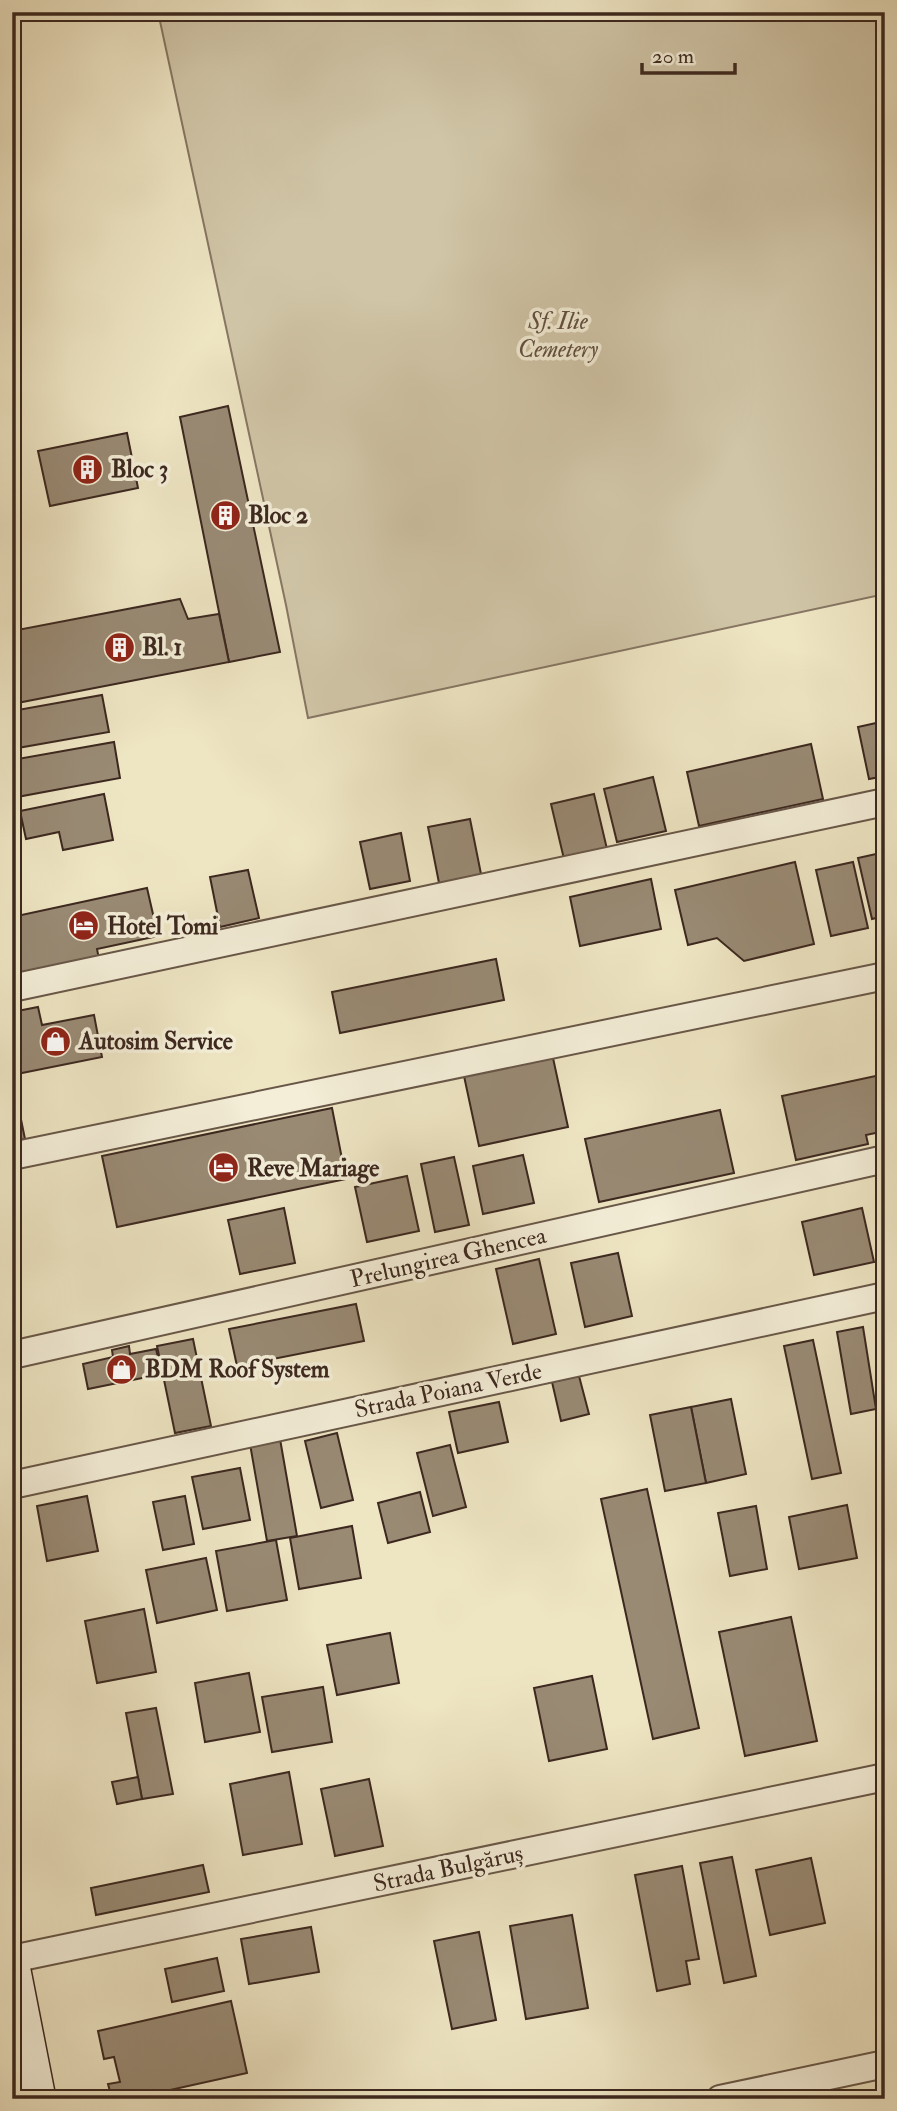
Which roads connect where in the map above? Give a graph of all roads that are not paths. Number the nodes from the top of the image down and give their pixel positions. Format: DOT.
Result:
graph roads {
  1 [pos="885,802"];
  2 [pos="885,976"];
  3 [pos="12,988"];
  4 [pos="12,1156"];
  5 [pos="885,1159"];
  6 [pos="885,1296"];
  7 [pos="12,1355"];
  8 [pos="12,1485"];
  9 [pos="885,1777"];
  10 [pos="12,1959"];
  11 [pos="12,1971"];
  12 [pos="885,2064"];
  13 [pos="37,2099"];
  14 [pos="720,2099"];
  1 -- 3 [label="street"];
  2 -- 4 [label="street"];
  5 -- 7 [label="street, Prelungirea Ghencea"];
  6 -- 8 [label="street, Strada Poiana Verde"];
  9 -- 10 [label="street, Strada Bulgăruș"];
  11 -- 13 [label="main road"];
  12 -- 14 [label="street"];
}
